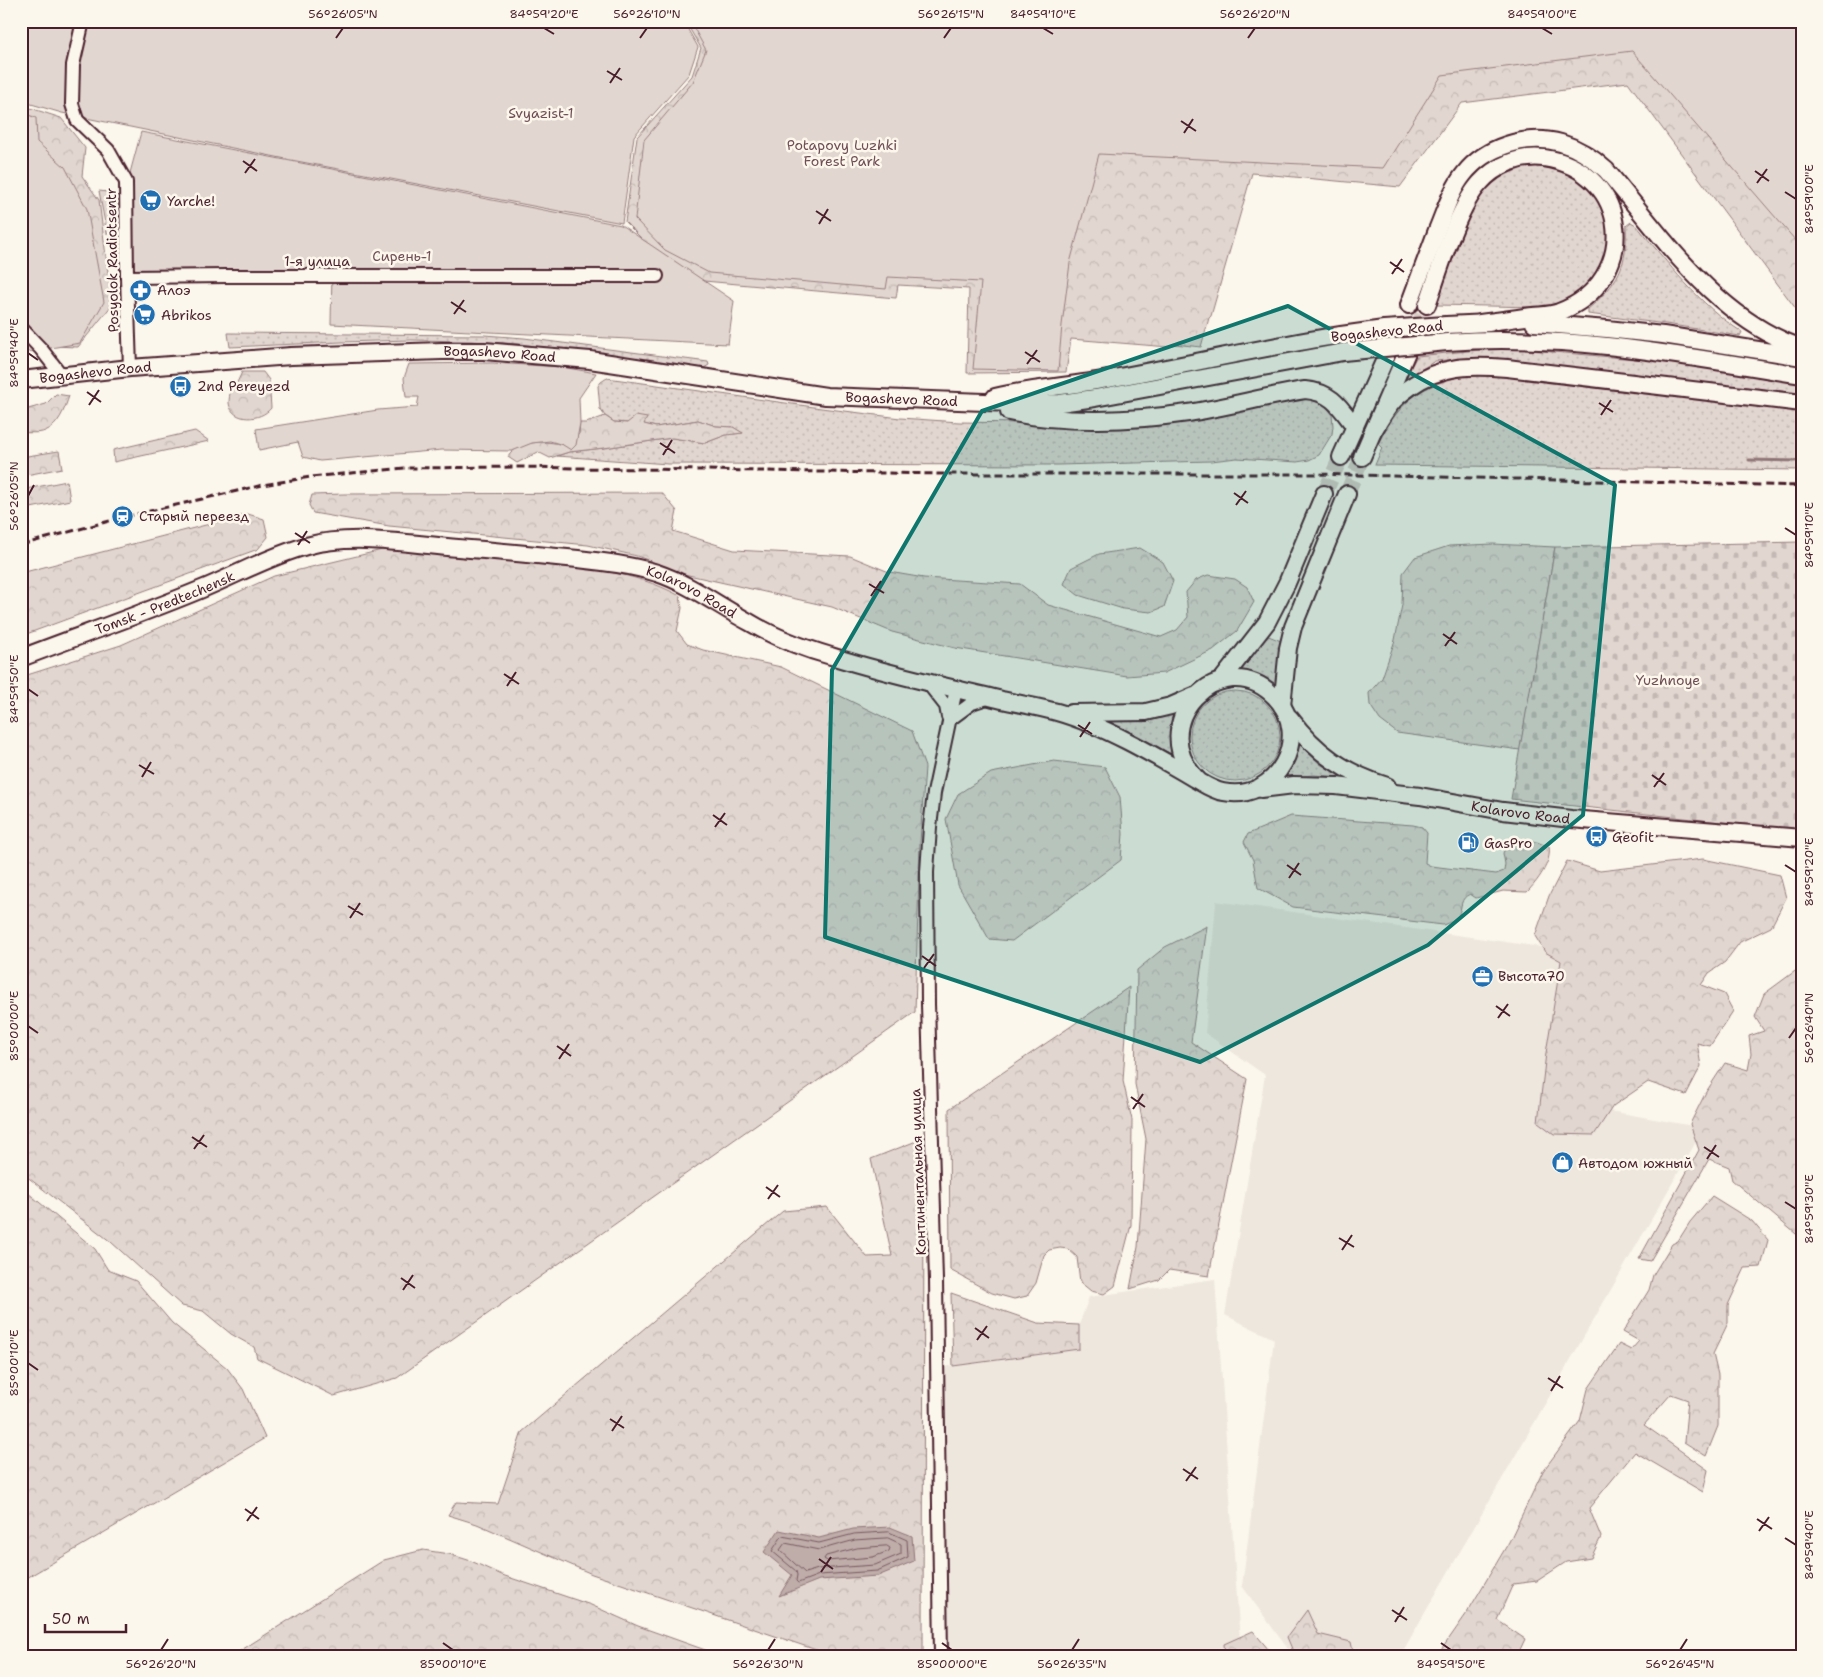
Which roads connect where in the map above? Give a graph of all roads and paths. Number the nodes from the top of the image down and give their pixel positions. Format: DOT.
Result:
graph roads {
  1 [pos="84,21"];
  2 [pos="658,276"];
  3 [pos="127,278"];
  4 [pos="1409,305"];
  5 [pos="1426,305"];
  6 [pos="1480,323"];
  7 [pos="21,328"];
  8 [pos="1802,348"];
  9 [pos="1407,352"];
  10 [pos="1386,357"];
  11 [pos="1802,357"];
  12 [pos="130,368"];
  13 [pos="1802,375"];
  14 [pos="62,376"];
  15 [pos="21,380"];
  16 [pos="976,401"];
  17 [pos="1802,402"];
  18 [pos="1355,427"];
  19 [pos="1371,434"];
  20 [pos="1341,457"];
  21 [pos="1362,457"];
  22 [pos="1324,494"];
  23 [pos="1347,494"];
  24 [pos="307,546"];
  25 [pos="21,658"];
  26 [pos="1221,681"];
  27 [pos="928,683"];
  28 [pos="956,689"];
  29 [pos="1196,695"];
  30 [pos="990,697"];
  31 [pos="1285,710"];
  32 [pos="1060,713"];
  33 [pos="949,720"];
  34 [pos="1199,781"];
  35 [pos="1254,790"];
  36 [pos="1420,796"];
  37 [pos="1802,838"];
  38 [pos="941,1656"];
  1 -- 3 [label="street, Posyolok Radiotsentr"];
  2 -- 3 [label="street, 1-я улица"];
  3 -- 12 [label="street, Posyolok Radiotsentr"];
  4 -- 8 [label="main road"];
  5 -- 6 [label="main road"];
  6 -- 11 [label="main road, Bogashevo Road"];
  6 -- 16 [label="main road, Bogashevo Road, bridge"];
  7 -- 14 [label="street"];
  9 -- 19 [label="main road"];
  10 -- 18 [label="main road"];
  12 -- 14 [label="main road, Bogashevo Road"];
  12 -- 16 [label="main road, Bogashevo Road"];
  13 -- 16 [label="main road, Bogashevo Road, bridge"];
  14 -- 15 [label="main road, Bogashevo Road"];
  16 -- 18 [label="main road"];
  17 -- 19 [label="main road"];
  18 -- 20 [label="main road"];
  19 -- 21 [label="main road"];
  22 -- 26 [label="main road"];
  23 -- 31 [label="main road"];
  24 -- 25 [label="main road, Tomsk - Predtechensk"];
  24 -- 27 [label="main road, Kolarovo Road"];
  26 -- 29 [label="main road"];
  26 -- 31 [label="main road"];
  27 -- 28 [label="main road, Kolarovo Road"];
  27 -- 33 [label="street"];
  28 -- 30 [label="main road, Kolarovo Road"];
  28 -- 33 [label="street, Континентальная улица"];
  29 -- 32 [label="main road"];
  29 -- 34 [label="main road"];
  30 -- 32 [label="main road, Kolarovo Road"];
  30 -- 33 [label="street"];
  31 -- 35 [label="main road"];
  31 -- 36 [label="main road, Kolarovo Road"];
  32 -- 34 [label="main road"];
  33 -- 38 [label="street, Континентальная улица"];
  34 -- 35 [label="main road"];
  35 -- 36 [label="main road, Kolarovo Road"];
  36 -- 37 [label="main road, Kolarovo Road"];
}
